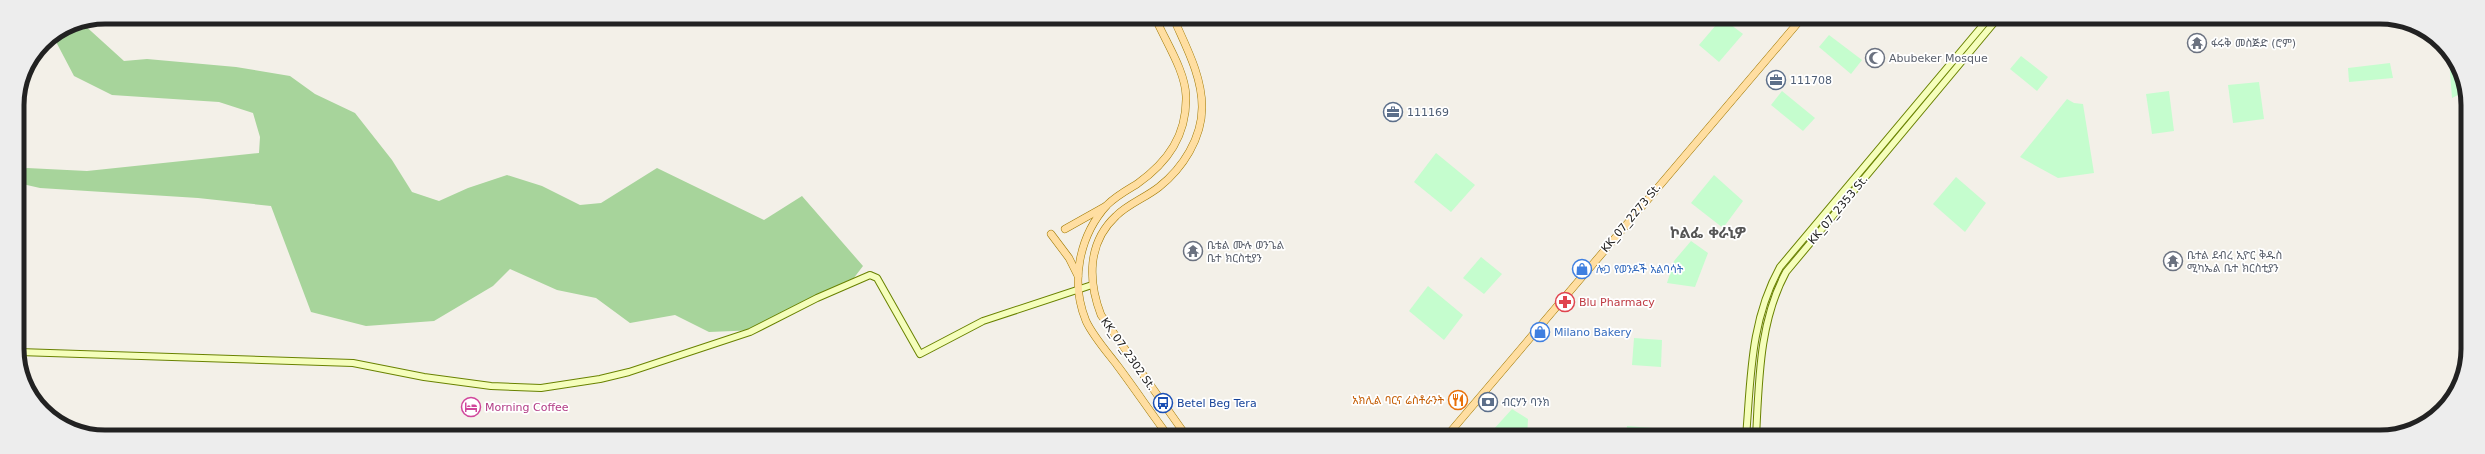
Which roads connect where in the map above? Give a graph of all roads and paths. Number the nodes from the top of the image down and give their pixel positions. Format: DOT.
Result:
graph roads {
  1 [pos="1158,24"];
  2 [pos="1176,24"];
  3 [pos="1792,24"];
  4 [pos="1797,24"];
  5 [pos="1984,24"];
  6 [pos="1993,24"];
  7 [pos="1108,205"];
  8 [pos="1065,229"];
  9 [pos="1051,234"];
  10 [pos="1078,276"];
  11 [pos="1092,285"];
  12 [pos="1078,290"];
  13 [pos="24,352"];
  14 [pos="1164,430"];
  15 [pos="1182,430"];
  16 [pos="1447,430"];
  17 [pos="1452,430"];
  18 [pos="1747,430"];
  19 [pos="1757,430"];
  1 -- 7 [label="main road, KK_07_2302 St."];
  2 -- 11 [label="main road, KK_07_2302 St."];
  3 -- 16 [label="main road, KK_07_2273 St."];
  4 -- 17 [label="main road, KK_07_2273 St."];
  5 -- 18 [label="street, KK_07_2353 St."];
  6 -- 19 [label="street, KK_07_2353 St."];
  7 -- 8 [label="main road"];
  7 -- 10 [label="main road, KK_07_2302 St."];
  9 -- 10 [label="main road"];
  10 -- 12 [label="main road, KK_07_2302 St."];
  11 -- 12 [label="street"];
  11 -- 15 [label="main road, KK_07_2302 St."];
  12 -- 13 [label="street"];
  12 -- 14 [label="main road, KK_07_2302 St."];
}
